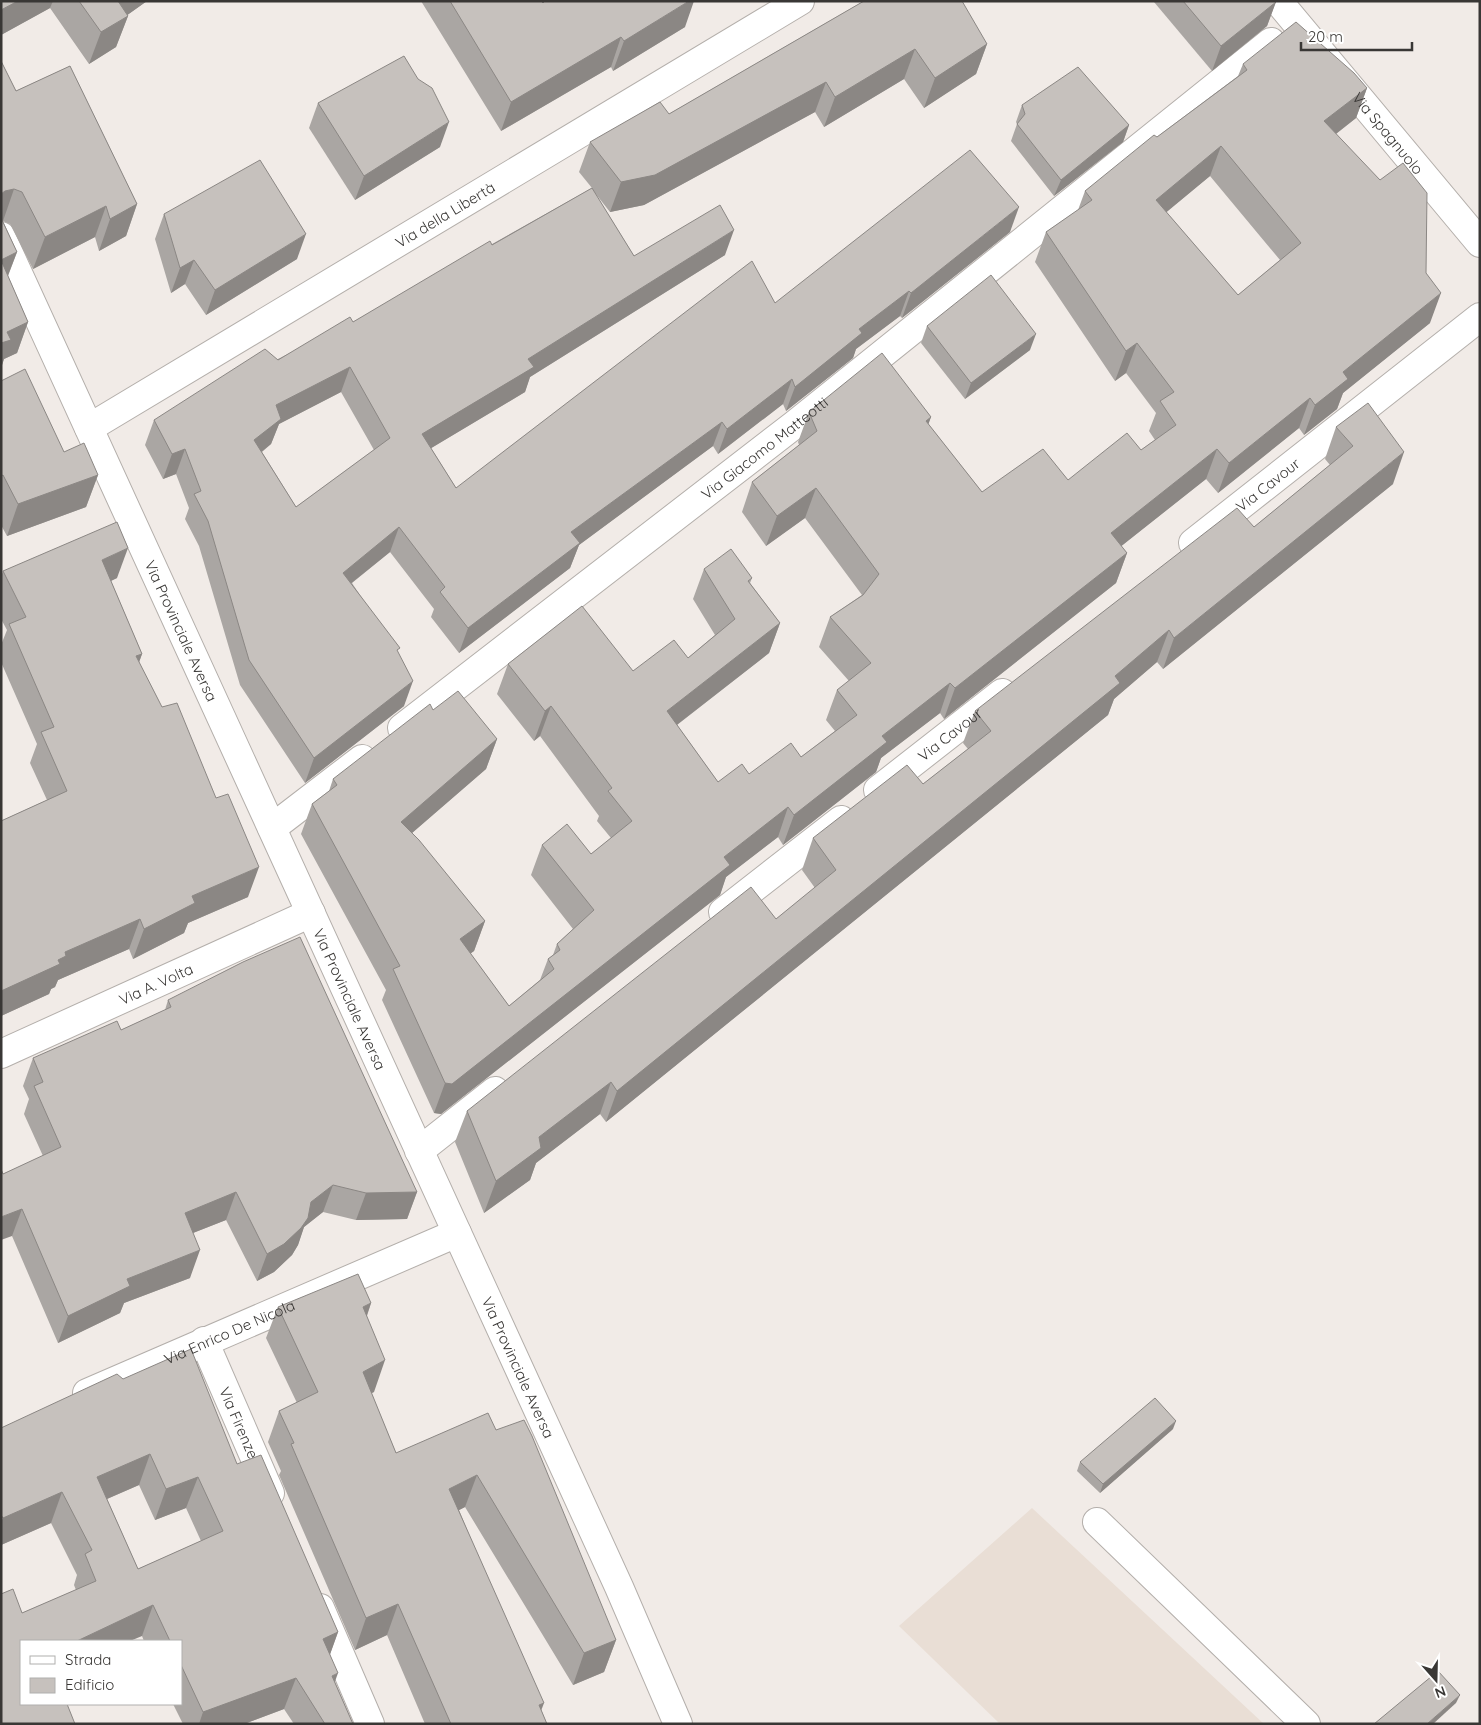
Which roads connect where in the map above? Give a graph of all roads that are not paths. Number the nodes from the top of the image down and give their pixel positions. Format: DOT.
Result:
graph roads {
  1 [pos="800,1"];
  2 [pos="1278,1"];
  3 [pos="1296,22"];
  4 [pos="1,236"];
  5 [pos="1480,243"];
  6 [pos="1480,317"];
  7 [pos="89,428"];
  8 [pos="1173,558"];
  9 [pos="1024,675"];
  10 [pos="272,828"];
  11 [pos="311,913"];
  12 [pos="702,928"];
  13 [pos="1,1054"];
  14 [pos="514,1077"];
  15 [pos="419,1151"];
  16 [pos="457,1234"];
  17 [pos="204,1341"];
  18 [pos="63,1403"];
  19 [pos="280,1518"];
  20 [pos="1097,1522"];
  21 [pos="312,1589"];
  22 [pos="370,1724"];
  23 [pos="678,1724"];
  24 [pos="1306,1724"];
  1 -- 7 [label="street, Via della Libertà"];
  2 -- 3 [label="street, Via Spagnuolo"];
  3 -- 5 [label="street, Via Spagnuolo"];
  3 -- 10 [label="street, Via Giacomo Matteotti"];
  4 -- 7 [label="street, Via Provinciale Aversa"];
  6 -- 8 [label="street, Via Cavour"];
  7 -- 10 [label="street, Via Provinciale Aversa"];
  9 -- 12 [label="street, Via Cavour"];
  10 -- 11 [label="street, Via Provinciale Aversa"];
  11 -- 13 [label="street, Via A. Volta"];
  11 -- 15 [label="street, Via Provinciale Aversa"];
  14 -- 15 [label="street"];
  15 -- 16 [label="street, Via Provinciale Aversa"];
  16 -- 17 [label="street, Via Enrico De Nicola"];
  16 -- 23 [label="street, Via Provinciale Aversa"];
  17 -- 18 [label="street, Via Enrico De Nicola"];
  17 -- 19 [label="street, Via Firenze"];
  20 -- 24 [label="street"];
  21 -- 22 [label="street"];
}
